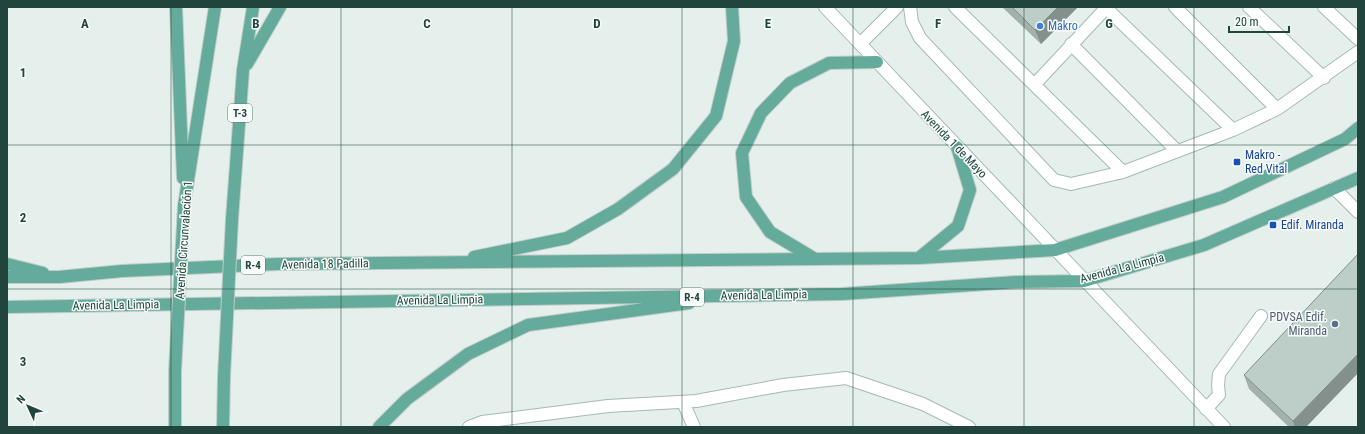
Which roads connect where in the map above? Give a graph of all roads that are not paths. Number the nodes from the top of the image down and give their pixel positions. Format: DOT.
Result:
graph roads {
  1 [pos="176,7"];
  2 [pos="214,7"];
  3 [pos="253,7"];
  4 [pos="280,7"];
  5 [pos="732,7"];
  6 [pos="825,7"];
  7 [pos="897,7"];
  8 [pos="910,7"];
  9 [pos="955,7"];
  10 [pos="1175,7"];
  11 [pos="1249,7"];
  12 [pos="1324,7"];
  13 [pos="1106,8"];
  14 [pos="1358,39"];
  15 [pos="860,44"];
  16 [pos="1070,44"];
  17 [pos="1358,52"];
  18 [pos="877,62"];
  19 [pos="243,70"];
  20 [pos="1324,78"];
  21 [pos="1035,84"];
  22 [pos="1277,109"];
  23 [pos="1358,128"];
  24 [pos="1233,130"];
  25 [pos="957,147"];
  26 [pos="1177,151"];
  27 [pos="1123,172"];
  28 [pos="1358,178"];
  29 [pos="1334,188"];
  30 [pos="184,206"];
  31 [pos="1358,212"];
  32 [pos="1056,250"];
  33 [pos="919,258"];
  34 [pos="816,259"];
  35 [pos="447,262"];
  36 [pos="7,264"];
  37 [pos="7,277"];
  38 [pos="59,277"];
  39 [pos="1084,281"];
  40 [pos="740,296"];
  41 [pos="7,307"];
  42 [pos="1261,316"];
  43 [pos="683,402"];
  44 [pos="1206,409"];
  45 [pos="175,427"];
  46 [pos="223,427"];
  47 [pos="379,427"];
  48 [pos="469,427"];
  49 [pos="694,427"];
  50 [pos="969,427"];
  51 [pos="1224,427"];
  1 -- 30 [label="main road"];
  2 -- 30 [label="main road, Avenida Circunvalación 1"];
  3 -- 19 [label="main road, T-3"];
  4 -- 19 [label="main road"];
  5 -- 35 [label="main road"];
  6 -- 15 [label="street, Avenida 1 de Mayo"];
  7 -- 15 [label="street"];
  8 -- 27 [label="street"];
  9 -- 21 [label="street"];
  10 -- 22 [label="street"];
  11 -- 20 [label="street"];
  12 -- 14 [label="street"];
  13 -- 16 [label="street"];
  13 -- 24 [label="street"];
  15 -- 18 [label="street, Avenida 1 de Mayo"];
  16 -- 21 [label="street"];
  16 -- 26 [label="street"];
  17 -- 20 [label="street"];
  18 -- 25 [label="street, Avenida 1 de Mayo"];
  18 -- 34 [label="main road"];
  19 -- 46 [label="main road, T-3, bridge"];
  20 -- 22 [label="street"];
  21 -- 27 [label="street"];
  22 -- 24 [label="street"];
  23 -- 32 [label="main road, R-4"];
  24 -- 26 [label="street"];
  25 -- 32 [label="street, Avenida 1 de Mayo"];
  25 -- 33 [label="main road"];
  26 -- 27 [label="street"];
  28 -- 29 [label="main road, Avenida La Limpia / R-4"];
  29 -- 31 [label="street"];
  29 -- 39 [label="main road, Avenida La Limpia / R-4"];
  30 -- 45 [label="main road, Avenida Circunvalación 1, bridge"];
  32 -- 33 [label="main road, R-4"];
  32 -- 39 [label="street, Avenida 1 de Mayo"];
  33 -- 34 [label="main road, R-4"];
  34 -- 35 [label="main road, R-4"];
  35 -- 38 [label="main road, Avenida 18 Padilla / R-4"];
  36 -- 38 [label="main road"];
  37 -- 38 [label="main road, R-4"];
  39 -- 40 [label="main road, Avenida La Limpia / R-4"];
  39 -- 44 [label="street, Avenida 1 de Mayo"];
  40 -- 41 [label="main road, Avenida La Limpia / R-4"];
  40 -- 47 [label="main road"];
  42 -- 44 [label="street"];
  43 -- 48 [label="street"];
  43 -- 49 [label="street"];
  43 -- 50 [label="street"];
  44 -- 51 [label="street, Avenida 1 de Mayo"];
}
